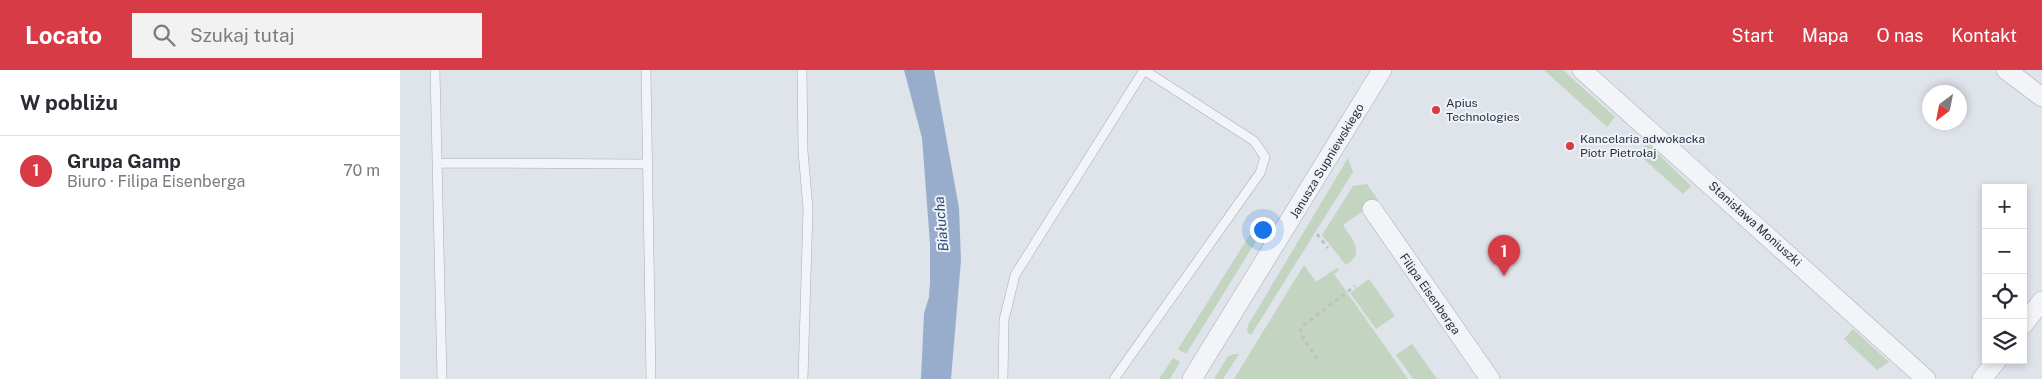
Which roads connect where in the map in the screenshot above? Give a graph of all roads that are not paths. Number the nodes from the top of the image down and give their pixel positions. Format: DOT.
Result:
graph roads {
  1 [pos="435,70"];
  2 [pos="646,70"];
  3 [pos="802,70"];
  4 [pos="1144,70"];
  5 [pos="1382,70"];
  6 [pos="1582,70"];
  7 [pos="2006,70"];
  8 [pos="2042,97"];
  9 [pos="437,164"];
  10 [pos="648,164"];
  11 [pos="1372,209"];
  12 [pos="2042,301"];
  13 [pos="2027,320"];
  14 [pos="1993,364"];
  15 [pos="442,379"];
  16 [pos="651,379"];
  17 [pos="803,379"];
  18 [pos="1003,379"];
  19 [pos="1114,379"];
  20 [pos="1192,379"];
  21 [pos="1490,379"];
  22 [pos="1926,379"];
  23 [pos="1982,379"];
  1 -- 9 [label="lane"];
  2 -- 10 [label="lane"];
  3 -- 17 [label="lane"];
  4 -- 18 [label="lane"];
  4 -- 19 [label="lane"];
  5 -- 20 [label="street, Janusza Supniewskiego"];
  6 -- 22 [label="street, Stanisława Moniuszki"];
  7 -- 8 [label="street"];
  9 -- 10 [label="lane"];
  9 -- 15 [label="lane"];
  10 -- 16 [label="lane"];
  11 -- 21 [label="street, Filipa Eisenberga"];
  12 -- 13 [label="street"];
  14 -- 23 [label="street"];
}
